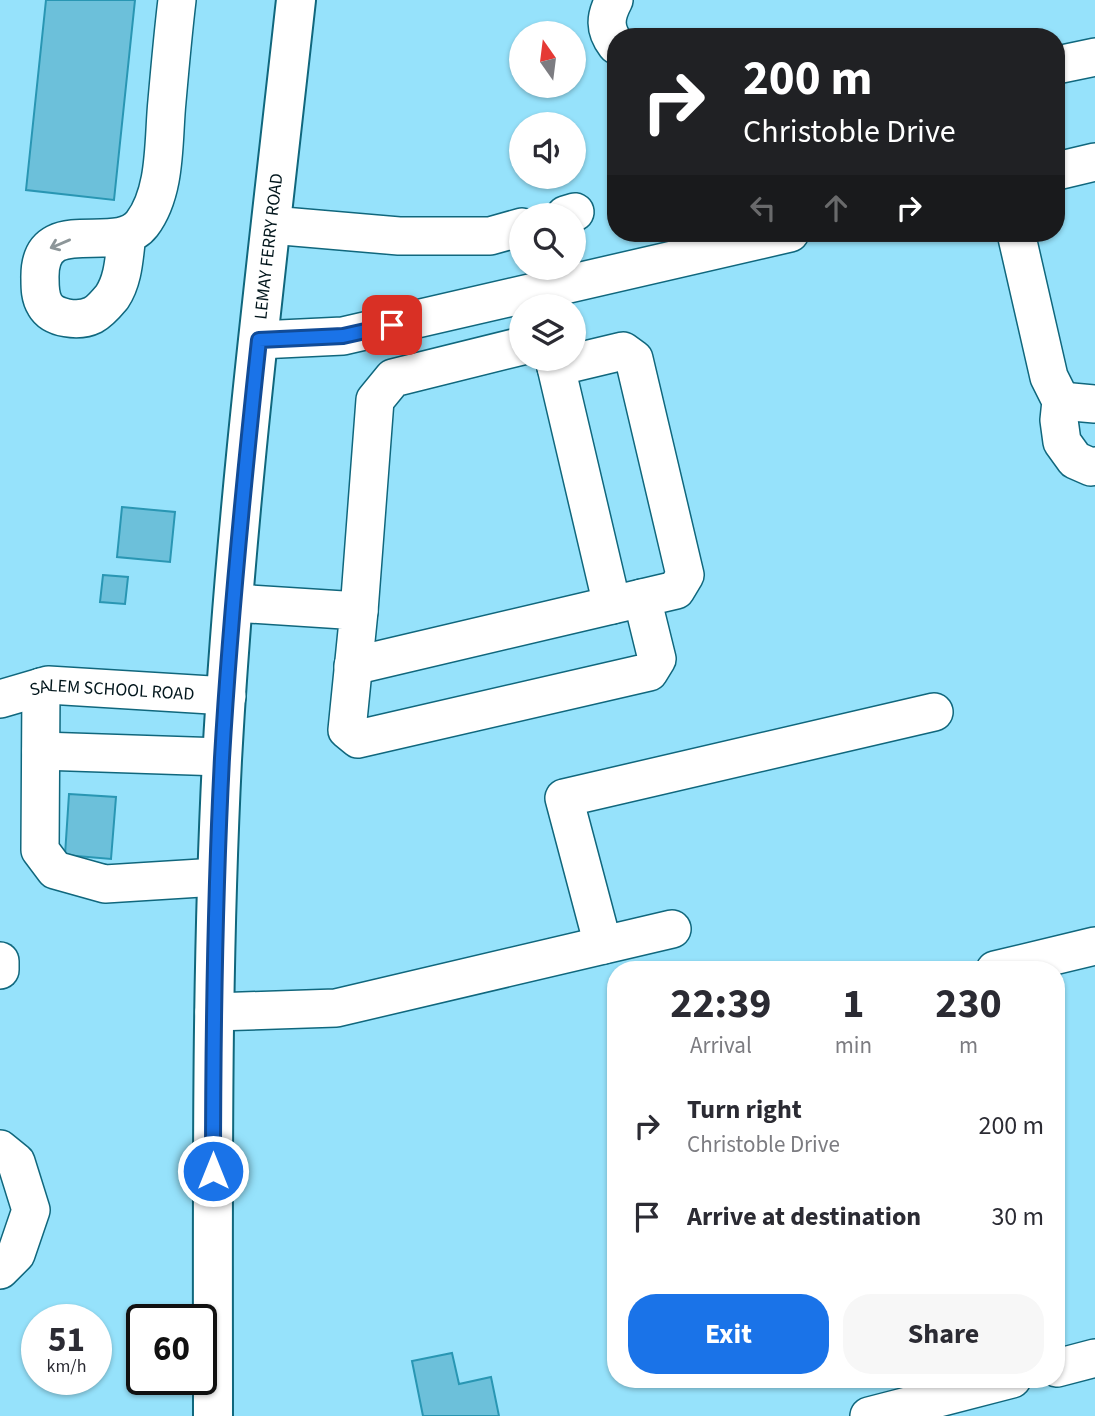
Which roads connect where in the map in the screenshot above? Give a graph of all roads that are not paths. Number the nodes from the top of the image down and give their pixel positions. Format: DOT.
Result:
graph roads {
  1 [pos="177,0"];
  2 [pos="296,0"];
  3 [pos="614,0"];
  4 [pos="607,28"];
  5 [pos="1095,57"];
  6 [pos="1065,63"];
  7 [pos="1095,162"];
  8 [pos="1065,169"];
  9 [pos="271,225"];
  10 [pos="509,231"];
  11 [pos="127,235"];
  12 [pos="756,242"];
  13 [pos="1018,242"];
  14 [pos="559,294"];
  15 [pos="509,305"];
  16 [pos="259,340"];
  17 [pos="509,349"];
  18 [pos="586,358"];
  19 [pos="557,371"];
  20 [pos="1078,402"];
  21 [pos="1095,466"];
  22 [pos="627,601"];
  23 [pos="234,603"];
  24 [pos="359,611"];
  25 [pos="353,666"];
  26 [pos="41,687"];
  27 [pos="227,696"];
  28 [pos="0,699"];
  29 [pos="934,712"];
  30 [pos="41,751"];
  31 [pos="222,757"];
  32 [pos="217,877"];
  33 [pos="672,929"];
  34 [pos="603,945"];
  35 [pos="1095,946"];
  36 [pos="0,961"];
  37 [pos="1032,961"];
  38 [pos="0,970"];
  39 [pos="214,1012"];
  40 [pos="0,1149"];
  41 [pos="0,1270"];
  42 [pos="1095,1358"];
  43 [pos="1065,1365"];
  44 [pos="978,1388"];
  45 [pos="212,1416"];
  46 [pos="869,1416"];
  1 -- 11 [label="street"];
  2 -- 9 [label="main road, LEMAY FERRY ROAD"];
  3 -- 4 [label="street"];
  5 -- 6 [label="street"];
  7 -- 8 [label="street"];
  9 -- 10 [label="street"];
  9 -- 16 [label="main road, LEMAY FERRY ROAD"];
  12 -- 14 [label="street"];
  13 -- 20 [label="street"];
  15 -- 16 [label="street"];
  16 -- 23 [label="main road, LEMAY FERRY ROAD"];
  17 -- 24 [label="street"];
  18 -- 22 [label="street"];
  19 -- 22 [label="street"];
  20 -- 21 [label="street"];
  22 -- 25 [label="street"];
  22 -- 25 [label="street"];
  23 -- 24 [label="street"];
  23 -- 27 [label="main road, LEMAY FERRY ROAD"];
  24 -- 25 [label="street"];
  26 -- 27 [label="street, SALEM SCHOOL ROAD"];
  26 -- 28 [label="street, SALEM SCHOOL ROAD"];
  26 -- 30 [label="street"];
  27 -- 31 [label="main road, LEMAY FERRY ROAD"];
  29 -- 34 [label="street"];
  30 -- 31 [label="street"];
  30 -- 32 [label="street"];
  31 -- 32 [label="main road, LEMAY FERRY ROAD"];
  32 -- 39 [label="main road, LEMAY FERRY ROAD"];
  33 -- 34 [label="street"];
  34 -- 39 [label="street"];
  35 -- 37 [label="street"];
  36 -- 38 [label="street"];
  39 -- 45 [label="main road, LEMAY FERRY ROAD"];
  40 -- 41 [label="street"];
  42 -- 43 [label="street"];
  44 -- 46 [label="street"];
}
